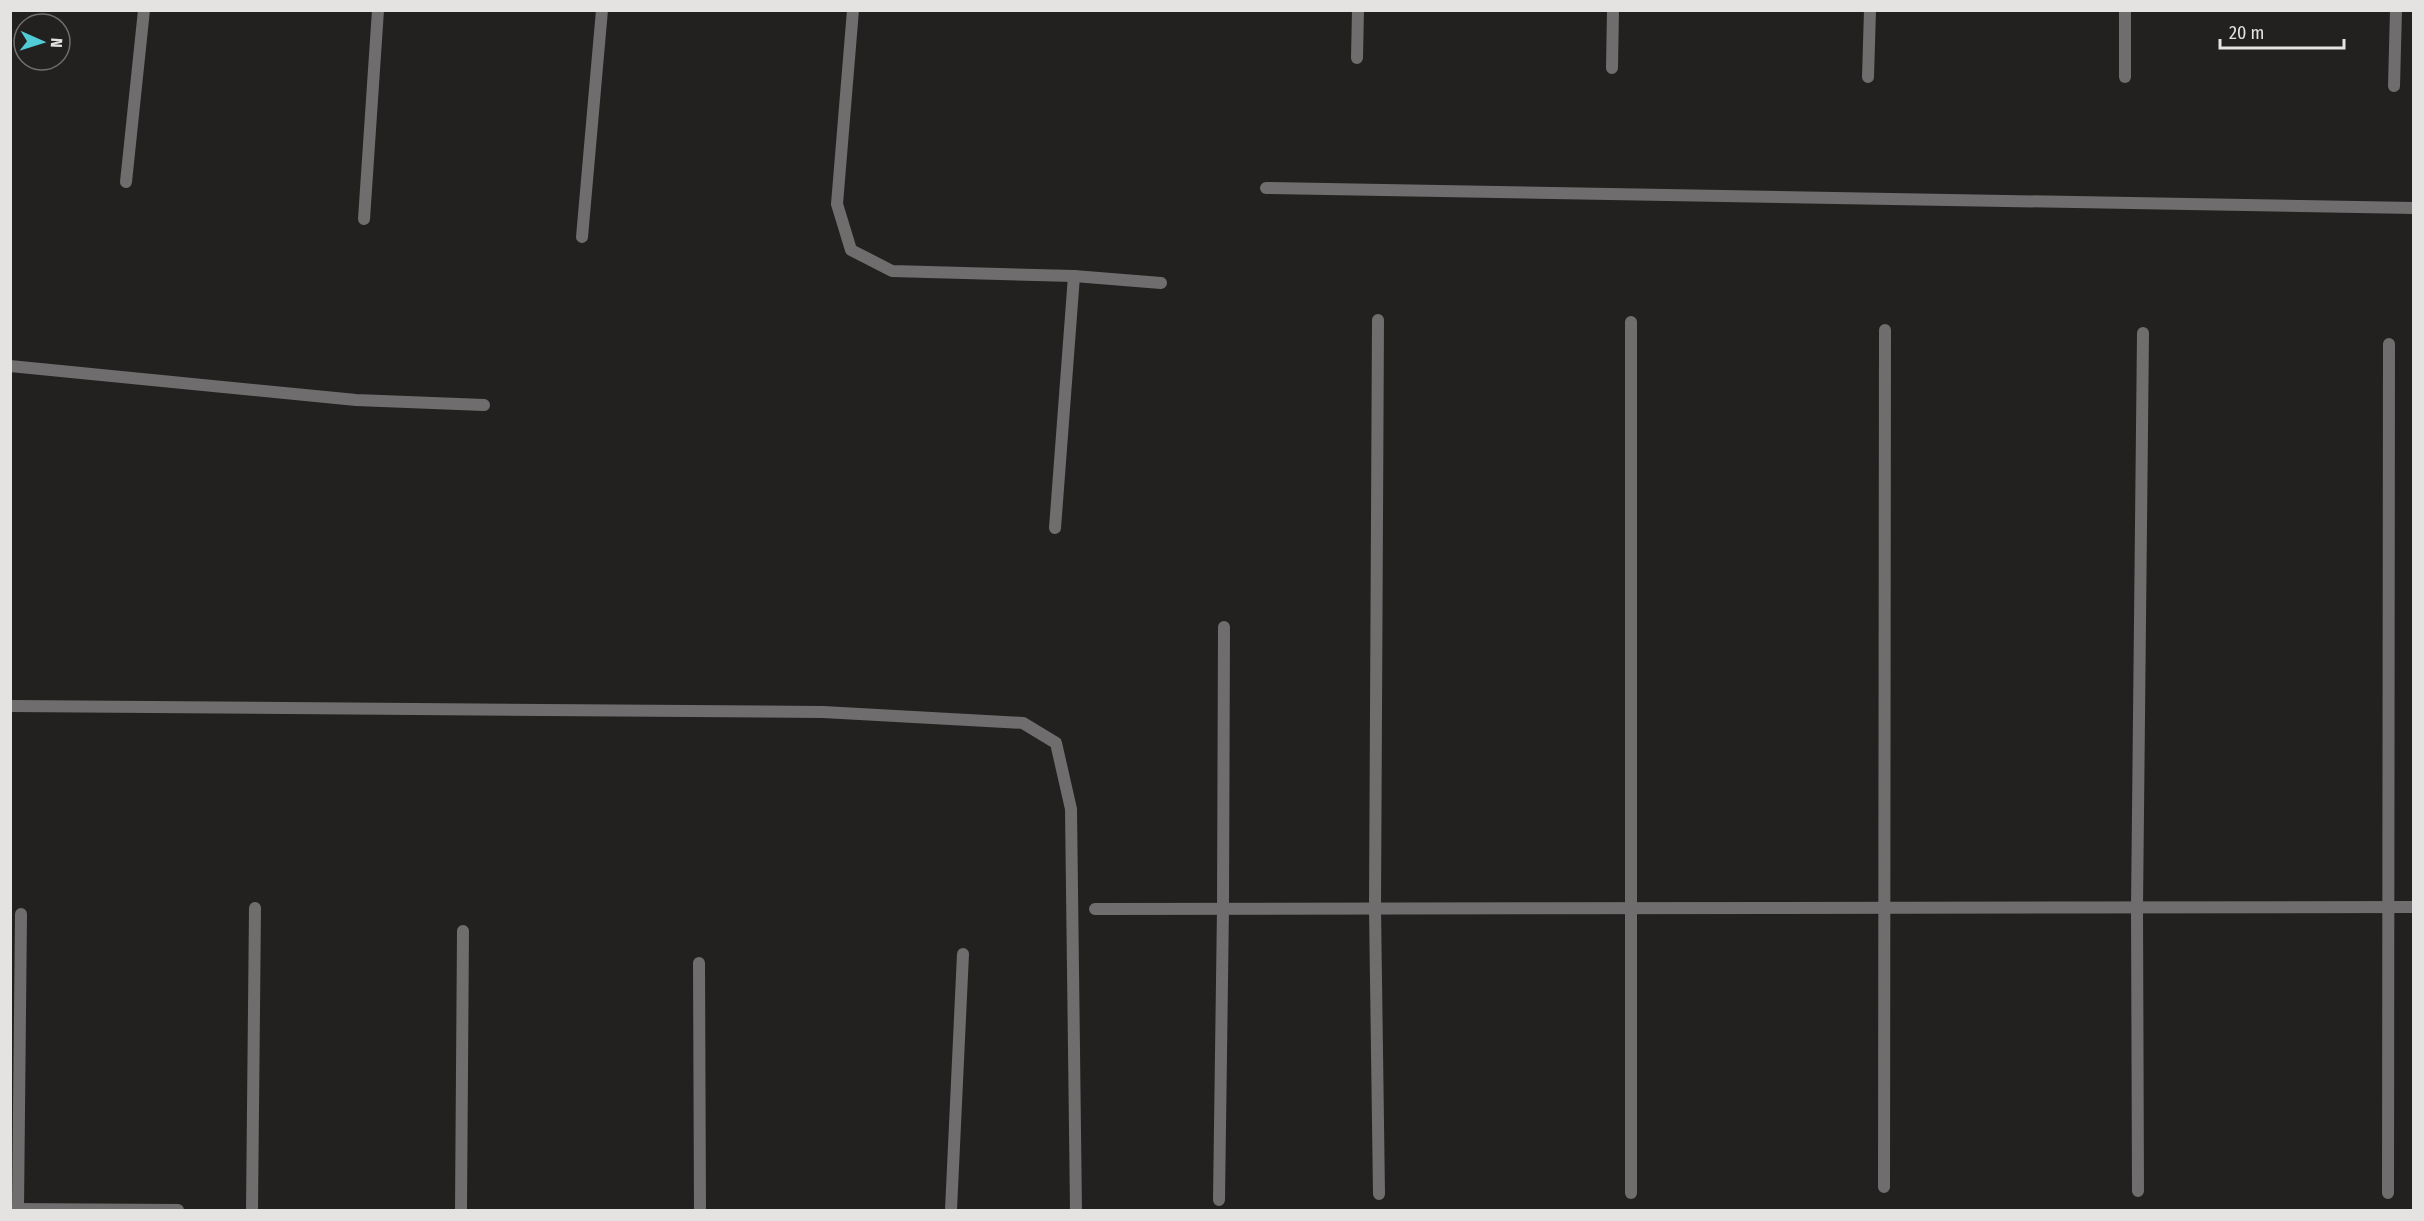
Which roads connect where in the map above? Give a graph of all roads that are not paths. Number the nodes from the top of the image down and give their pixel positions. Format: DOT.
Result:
graph roads {
  1 [pos="144,10"];
  2 [pos="378,10"];
  3 [pos="602,10"];
  4 [pos="853,10"];
  5 [pos="1358,10"];
  6 [pos="1613,10"];
  7 [pos="1870,10"];
  8 [pos="2125,10"];
  9 [pos="2396,10"];
  10 [pos="1357,58"];
  11 [pos="1611,68"];
  12 [pos="1868,77"];
  13 [pos="2125,77"];
  14 [pos="2394,86"];
  15 [pos="126,182"];
  16 [pos="1266,188"];
  17 [pos="2414,208"];
  18 [pos="364,219"];
  19 [pos="582,237"];
  20 [pos="1074,276"];
  21 [pos="1161,283"];
  22 [pos="1378,320"];
  23 [pos="1631,322"];
  24 [pos="1885,330"];
  25 [pos="2143,333"];
  26 [pos="2389,344"];
  27 [pos="10,366"];
  28 [pos="484,405"];
  29 [pos="1055,528"];
  30 [pos="1224,627"];
  31 [pos="10,706"];
  32 [pos="2390,907"];
  33 [pos="2414,907"];
  34 [pos="255,908"];
  35 [pos="1222,908"];
  36 [pos="1375,908"];
  37 [pos="1629,908"];
  38 [pos="1884,908"];
  39 [pos="2137,908"];
  40 [pos="1095,909"];
  41 [pos="21,914"];
  42 [pos="463,931"];
  43 [pos="963,954"];
  44 [pos="699,963"];
  45 [pos="1884,1187"];
  46 [pos="2138,1191"];
  47 [pos="2388,1192"];
  48 [pos="1631,1193"];
  49 [pos="1379,1194"];
  50 [pos="1219,1200"];
  51 [pos="14,1209"];
  52 [pos="178,1210"];
  53 [pos="252,1210"];
  54 [pos="461,1210"];
  55 [pos="700,1210"];
  56 [pos="951,1210"];
  57 [pos="1076,1210"];
  1 -- 15 [label="street"];
  2 -- 18 [label="street"];
  3 -- 19 [label="street"];
  4 -- 20 [label="street"];
  5 -- 10 [label="street"];
  6 -- 11 [label="street"];
  7 -- 12 [label="street"];
  8 -- 13 [label="street"];
  9 -- 14 [label="street"];
  16 -- 17 [label="street"];
  20 -- 21 [label="street"];
  20 -- 29 [label="street"];
  22 -- 36 [label="street"];
  23 -- 37 [label="street"];
  24 -- 38 [label="street"];
  25 -- 39 [label="street"];
  26 -- 32 [label="street"];
  27 -- 28 [label="street"];
  30 -- 35 [label="street"];
  31 -- 57 [label="street"];
  32 -- 33 [label="street"];
  32 -- 39 [label="street"];
  32 -- 47 [label="street"];
  34 -- 53 [label="street"];
  35 -- 36 [label="street"];
  35 -- 40 [label="street"];
  35 -- 50 [label="street"];
  36 -- 37 [label="street"];
  36 -- 49 [label="street"];
  37 -- 38 [label="street"];
  37 -- 48 [label="street"];
  38 -- 39 [label="street"];
  38 -- 45 [label="street"];
  39 -- 46 [label="street"];
  41 -- 51 [label="street"];
  42 -- 54 [label="street"];
  43 -- 56 [label="street"];
  44 -- 55 [label="street"];
  51 -- 52 [label="street"];
}
